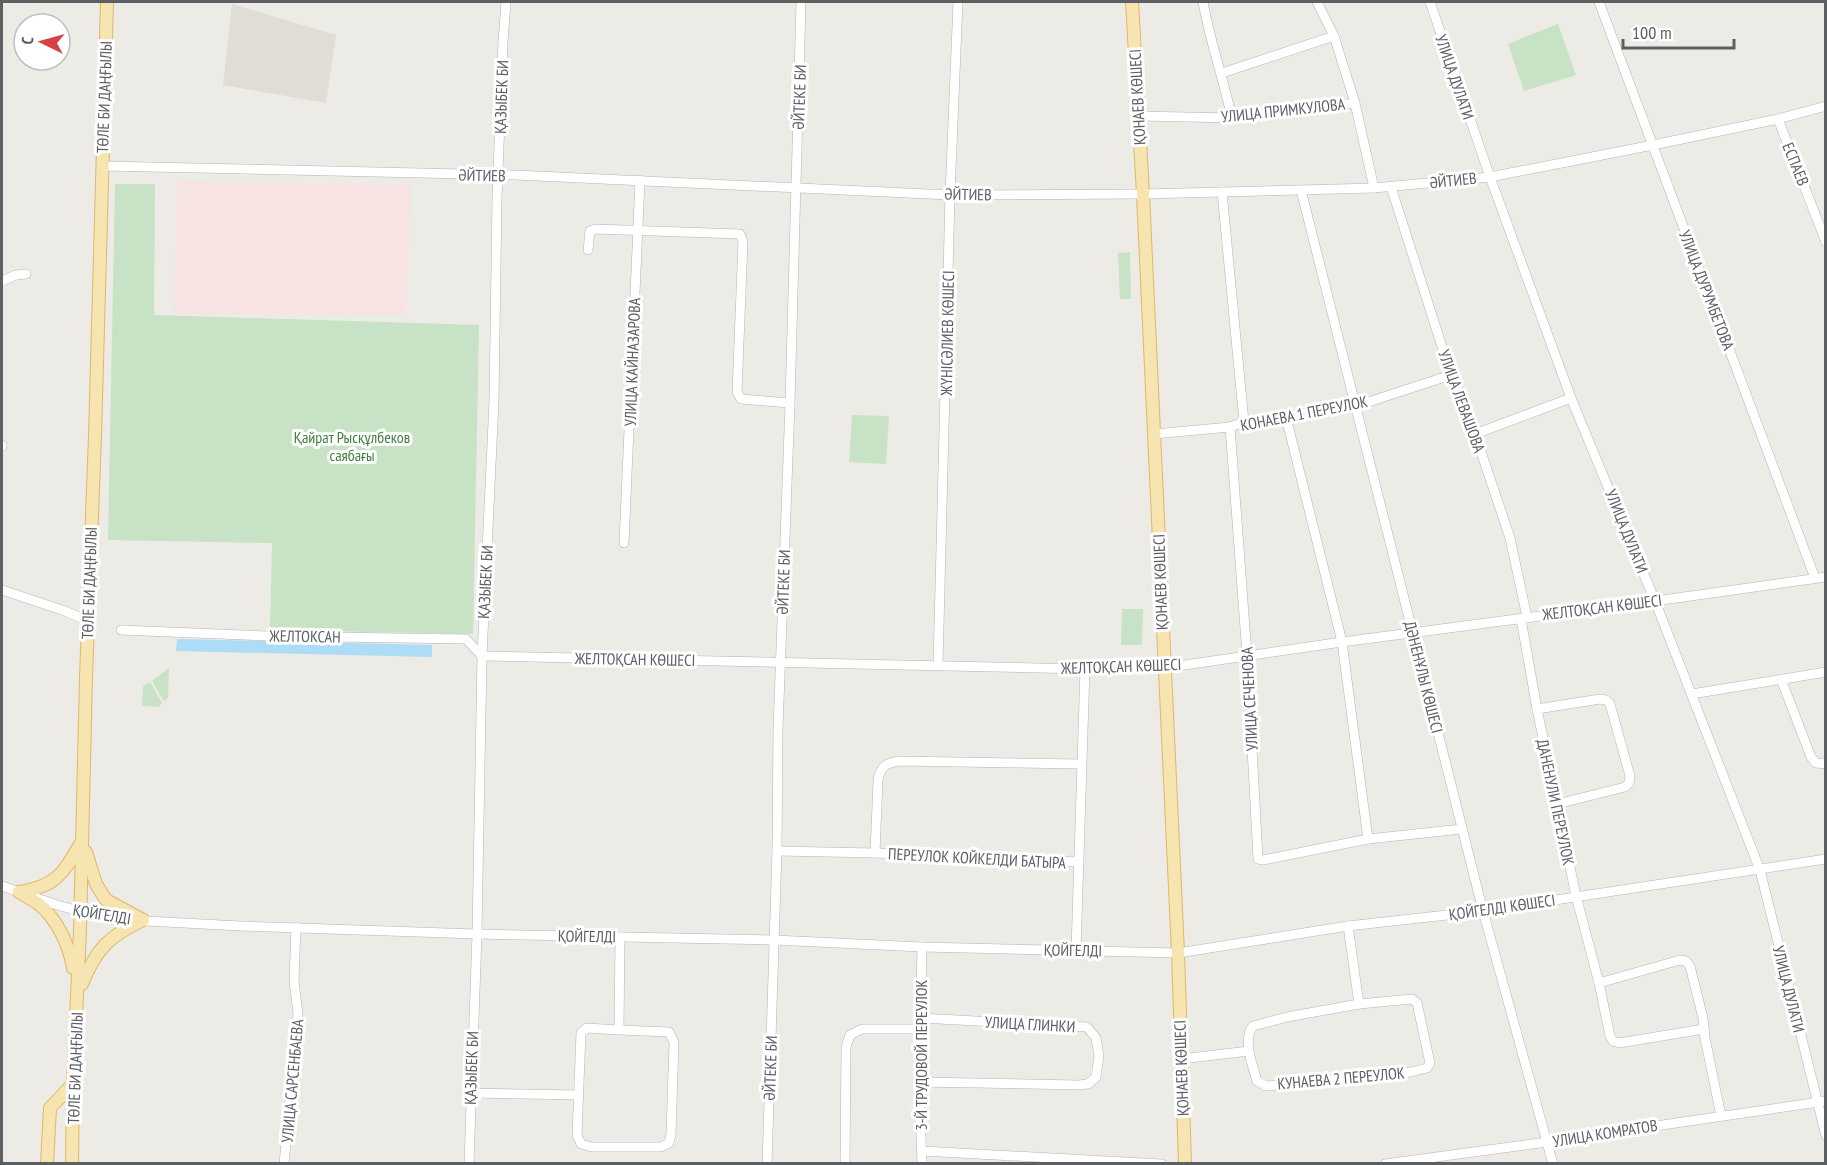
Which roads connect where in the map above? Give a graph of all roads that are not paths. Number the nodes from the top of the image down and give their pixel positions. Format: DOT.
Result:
graph roads {
  1 [pos="107,2"];
  2 [pos="506,2"];
  3 [pos="801,2"];
  4 [pos="957,2"];
  5 [pos="1132,2"];
  6 [pos="1203,2"];
  7 [pos="1317,2"];
  8 [pos="1430,2"];
  9 [pos="1599,2"];
  10 [pos="1334,36"];
  11 [pos="1222,73"];
  12 [pos="1356,104"];
  13 [pos="1826,106"];
  14 [pos="1139,116"];
  15 [pos="1232,118"];
  16 [pos="1778,119"];
  17 [pos="1653,145"];
  18 [pos="102,166"];
  19 [pos="498,175"];
  20 [pos="1490,177"];
  21 [pos="640,180"];
  22 [pos="796,187"];
  23 [pos="1391,187"];
  24 [pos="1374,188"];
  25 [pos="1300,190"];
  26 [pos="1222,192"];
  27 [pos="1143,194"];
  28 [pos="950,195"];
  29 [pos="637,231"];
  30 [pos="1826,242"];
  31 [pos="588,250"];
  32 [pos="26,274"];
  33 [pos="2,281"];
  34 [pos="1451,375"];
  35 [pos="1571,398"];
  36 [pos="790,403"];
  37 [pos="1356,406"];
  38 [pos="1286,417"];
  39 [pos="1244,422"];
  40 [pos="1230,428"];
  41 [pos="1154,434"];
  42 [pos="1475,434"];
  43 [pos="624,543"];
  44 [pos="1820,577"];
  45 [pos="2,590"];
  46 [pos="1655,601"];
  47 [pos="1524,618"];
  48 [pos="88,621"];
  49 [pos="121,630"];
  50 [pos="1413,632"];
  51 [pos="1342,642"];
  52 [pos="1247,655"];
  53 [pos="482,656"];
  54 [pos="780,662"];
  55 [pos="938,665"];
  56 [pos="1164,668"];
  57 [pos="1085,669"];
  58 [pos="1826,672"];
  59 [pos="1781,679"];
  60 [pos="1692,694"];
  61 [pos="1537,709"];
  62 [pos="1081,764"];
  63 [pos="1826,764"];
  64 [pos="1557,804"];
  65 [pos="1462,829"];
  66 [pos="1368,839"];
  67 [pos="82,841"];
  68 [pos="777,851"];
  69 [pos="875,853"];
  70 [pos="1826,859"];
  71 [pos="1079,862"];
  72 [pos="1760,870"];
  73 [pos="2,886"];
  74 [pos="19,892"];
  75 [pos="1576,896"];
  76 [pos="1483,911"];
  77 [pos="80,912"];
  78 [pos="143,920"];
  79 [pos="1348,926"];
  80 [pos="296,927"];
  81 [pos="477,934"];
  82 [pos="620,937"];
  83 [pos="774,940"];
  84 [pos="922,947"];
  85 [pos="1076,950"];
  86 [pos="1178,953"];
  87 [pos="1599,983"];
  88 [pos="78,993"];
  89 [pos="1359,1004"];
  90 [pos="920,1018"];
  91 [pos="919,1029"];
  92 [pos="1704,1029"];
  93 [pos="619,1030"];
  94 [pos="1249,1051"];
  95 [pos="1181,1059"];
  96 [pos="919,1082"];
  97 [pos="73,1084"];
  98 [pos="470,1093"];
  99 [pos="579,1095"];
  100 [pos="1822,1102"];
  101 [pos="1721,1116"];
  102 [pos="1826,1136"];
  103 [pos="1547,1142"];
  104 [pos="922,1151"];
  105 [pos="1407,1162"];
  106 [pos="47,1164"];
  107 [pos="72,1164"];
  108 [pos="284,1164"];
  109 [pos="469,1164"];
  110 [pos="767,1164"];
  111 [pos="845,1164"];
  112 [pos="922,1164"];
  113 [pos="1162,1164"];
  114 [pos="1185,1164"];
  115 [pos="1385,1164"];
  116 [pos="1553,1164"];
  1 -- 18 [label="main road, ТӨЛЕ БИ ДАҢҒЫЛЫ"];
  2 -- 19 [label="street, ҚАЗЫБЕК БИ"];
  3 -- 22 [label="street, ӘЙТЕКЕ БИ"];
  4 -- 28 [label="street, ЖҮНІСӘЛИЕВ КӨШЕСІ"];
  5 -- 14 [label="main road, ҚОНАЕВ КӨШЕСІ"];
  6 -- 11 [label="street"];
  7 -- 10 [label="street"];
  8 -- 20 [label="street, УЛИЦА ДУЛАТИ"];
  9 -- 17 [label="street, УЛИЦА ДУРУМБЕТОВА"];
  10 -- 11 [label="street"];
  10 -- 12 [label="street"];
  11 -- 15 [label="street"];
  12 -- 15 [label="street, УЛИЦА ПРИМКУЛОВА"];
  12 -- 24 [label="street"];
  13 -- 16 [label="street, ӘЙТИЕВ"];
  14 -- 15 [label="street, УЛИЦА ПРИМКУЛОВА"];
  14 -- 27 [label="main road, ҚОНАЕВ КӨШЕСІ"];
  16 -- 17 [label="street, ӘЙТИЕВ"];
  16 -- 30 [label="street, ЕСПАЕВ"];
  17 -- 20 [label="street, ӘЙТИЕВ"];
  17 -- 44 [label="street, УЛИЦА ДУРУМБЕТОВА"];
  18 -- 19 [label="street, ӘЙТИЕВ"];
  18 -- 48 [label="main road, ТӨЛЕ БИ ДАҢҒЫЛЫ"];
  19 -- 21 [label="street, ӘЙТИЕВ"];
  19 -- 53 [label="street, ҚАЗЫБЕК БИ"];
  20 -- 23 [label="street, ӘЙТИЕВ"];
  20 -- 35 [label="street, УЛИЦА ДУЛАТИ"];
  21 -- 22 [label="street, ӘЙТИЕВ"];
  21 -- 29 [label="street, УЛИЦА КАЙНАЗАРОВА"];
  22 -- 28 [label="street, ӘЙТИЕВ"];
  22 -- 36 [label="street, ӘЙТЕКЕ БИ"];
  23 -- 24 [label="street, ӘЙТИЕВ"];
  23 -- 34 [label="street, УЛИЦА ЛЕВАШОВА"];
  24 -- 25 [label="street, ӘЙТИЕВ"];
  25 -- 26 [label="street, ӘЙТИЕВ"];
  25 -- 37 [label="street, ДӘНЕНҰЛЫ КӨШЕСІ"];
  26 -- 27 [label="street, ӘЙТИЕВ"];
  26 -- 39 [label="street"];
  27 -- 28 [label="street, ӘЙТИЕВ"];
  27 -- 41 [label="main road, ҚОНАЕВ КӨШЕСІ"];
  28 -- 55 [label="street, ЖҮНІСӘЛИЕВ КӨШЕСІ"];
  29 -- 31 [label="street"];
  29 -- 36 [label="street"];
  29 -- 43 [label="street, УЛИЦА КАЙНАЗАРОВА"];
  32 -- 33 [label="street"];
  34 -- 37 [label="street, КОНАЕВА 1 ПЕРЕУЛОК"];
  34 -- 42 [label="street, УЛИЦА ЛЕВАШОВА"];
  35 -- 42 [label="street"];
  35 -- 46 [label="street, УЛИЦА ДУЛАТИ"];
  36 -- 54 [label="street, ӘЙТЕКЕ БИ"];
  37 -- 38 [label="street, КОНАЕВА 1 ПЕРЕУЛОК"];
  37 -- 50 [label="street, ДӘНЕНҰЛЫ КӨШЕСІ"];
  38 -- 39 [label="street, КОНАЕВА 1 ПЕРЕУЛОК"];
  38 -- 51 [label="street"];
  39 -- 40 [label="street, КОНАЕВА 1 ПЕРЕУЛОК"];
  40 -- 41 [label="street, КОНАЕВА 1 ПЕРЕУЛОК"];
  40 -- 52 [label="street, УЛИЦА СЕЧЕНОВА"];
  41 -- 56 [label="main road, ҚОНАЕВ КӨШЕСІ"];
  42 -- 47 [label="street, УЛИЦА ЛЕВАШОВА"];
  44 -- 46 [label="street, ЖЕЛТОҚСАН КӨШЕСІ"];
  45 -- 48 [label="street"];
  46 -- 47 [label="street, ЖЕЛТОҚСАН КӨШЕСІ"];
  46 -- 60 [label="street, УЛИЦА ДУЛАТИ"];
  47 -- 50 [label="street, ЖЕЛТОҚСАН КӨШЕСІ"];
  47 -- 61 [label="street, ДАНЕНУЛИ ПЕРЕУЛОК"];
  48 -- 67 [label="main road, ТӨЛЕ БИ ДАҢҒЫЛЫ"];
  49 -- 53 [label="street, ЖЕЛТОКСАН"];
  50 -- 51 [label="street, ЖЕЛТОҚСАН КӨШЕСІ"];
  50 -- 65 [label="street, ДӘНЕНҰЛЫ КӨШЕСІ"];
  51 -- 52 [label="street, ЖЕЛТОҚСАН КӨШЕСІ"];
  51 -- 66 [label="street"];
  52 -- 56 [label="street, ЖЕЛТОҚСАН КӨШЕСІ"];
  52 -- 66 [label="street, УЛИЦА СЕЧЕНОВА"];
  53 -- 54 [label="street, ЖЕЛТОҚСАН КӨШЕСІ"];
  53 -- 81 [label="street, ҚАЗЫБЕК БИ"];
  54 -- 55 [label="street, ЖЕЛТОҚСАН КӨШЕСІ"];
  54 -- 68 [label="street, ӘЙТЕКЕ БИ"];
  55 -- 57 [label="street, ЖЕЛТОҚСАН КӨШЕСІ"];
  56 -- 57 [label="street, ЖЕЛТОҚСАН КӨШЕСІ"];
  56 -- 86 [label="main road, ҚОНАЕВ КӨШЕСІ"];
  57 -- 62 [label="street, ПЕРЕУЛОК КОЙКЕЛДИ БАТЫРА"];
  58 -- 59 [label="street"];
  59 -- 60 [label="street"];
  59 -- 63 [label="street"];
  60 -- 72 [label="street, УЛИЦА ДУЛАТИ"];
  61 -- 64 [label="street, ДАНЕНУЛИ ПЕРЕУЛОК"];
  61 -- 64 [label="street"];
  62 -- 69 [label="street, ПЕРЕУЛОК КОЙКЕЛДИ БАТЫРА"];
  62 -- 71 [label="street, ПЕРЕУЛОК КОЙКЕЛДИ БАТЫРА"];
  64 -- 75 [label="street, ДАНЕНУЛИ ПЕРЕУЛОК"];
  65 -- 66 [label="street, УЛИЦА СЕЧЕНОВА"];
  65 -- 76 [label="street, ДӘНЕНҰЛЫ КӨШЕСІ"];
  67 -- 74 [label="main road"];
  67 -- 77 [label="main road, ТӨЛЕ БИ ДАҢҒЫЛЫ"];
  67 -- 78 [label="main road"];
  68 -- 69 [label="street, ПЕРЕУЛОК КОЙКЕЛДИ БАТЫРА"];
  68 -- 83 [label="street, ӘЙТЕКЕ БИ"];
  69 -- 71 [label="street, ПЕРЕУЛОК КОЙКЕЛДИ БАТЫРА"];
  70 -- 72 [label="street, ҚОЙГЕЛДІ КӨШЕСІ"];
  71 -- 85 [label="street, ПЕРЕУЛОК КОЙКЕЛДИ БАТЫРА"];
  72 -- 75 [label="street, ҚОЙГЕЛДІ КӨШЕСІ"];
  72 -- 100 [label="street, УЛИЦА ДУЛАТИ"];
  73 -- 74 [label="street, ҚОЙГЕЛДІ"];
  74 -- 77 [label="street, ҚОЙГЕЛДІ"];
  74 -- 88 [label="main road"];
  75 -- 76 [label="street, ҚОЙГЕЛДІ КӨШЕСІ"];
  75 -- 87 [label="street, ДАНЕНУЛИ ПЕРЕУЛОК"];
  76 -- 79 [label="street, ҚОЙГЕЛДІ КӨШЕСІ"];
  76 -- 103 [label="street, ДӘНЕНҰЛЫ КӨШЕСІ"];
  77 -- 78 [label="street, ҚОЙГЕЛДІ"];
  77 -- 88 [label="main road, ТӨЛЕ БИ ДАҢҒЫЛЫ"];
  78 -- 80 [label="street, ҚОЙГЕЛДІ"];
  78 -- 88 [label="main road"];
  79 -- 86 [label="street, ҚОЙГЕЛДІ КӨШЕСІ"];
  79 -- 89 [label="street"];
  80 -- 81 [label="street, ҚОЙГЕЛДІ"];
  80 -- 108 [label="street, УЛИЦА САРСЕНБАЕВА"];
  81 -- 82 [label="street, ҚОЙГЕЛДІ"];
  81 -- 98 [label="street, ҚАЗЫБЕК БИ"];
  82 -- 83 [label="street, ҚОЙГЕЛДІ"];
  82 -- 93 [label="street"];
  83 -- 84 [label="street, ҚОЙГЕЛДІ"];
  83 -- 110 [label="street, ӘЙТЕКЕ БИ"];
  84 -- 85 [label="street, ҚОЙГЕЛДІ"];
  84 -- 90 [label="street, 3-Й ТРУДОВОЙ ПЕРЕУЛОК"];
  85 -- 86 [label="street, ҚОЙГЕЛДІ"];
  86 -- 95 [label="main road, ҚОНАЕВ КӨШЕСІ"];
  87 -- 92 [label="street, ДАНЕНУЛИ ПЕРЕУЛОК"];
  87 -- 92 [label="street"];
  88 -- 97 [label="main road, ТӨЛЕ БИ ДАҢҒЫЛЫ"];
  89 -- 94 [label="street, КУНАЕВА 2 ПЕРЕУЛОК"];
  89 -- 94 [label="street, КУНАЕВА 2 ПЕРЕУЛОК"];
  90 -- 91 [label="street, 3-Й ТРУДОВОЙ ПЕРЕУЛОК"];
  90 -- 96 [label="street, УЛИЦА ГЛИНКИ"];
  91 -- 96 [label="street, 3-Й ТРУДОВОЙ ПЕРЕУЛОК"];
  91 -- 111 [label="street"];
  92 -- 101 [label="street"];
  93 -- 99 [label="street"];
  93 -- 99 [label="street"];
  94 -- 95 [label="street"];
  95 -- 114 [label="main road, ҚОНАЕВ КӨШЕСІ"];
  96 -- 104 [label="street, 3-Й ТРУДОВОЙ ПЕРЕУЛОК"];
  97 -- 106 [label="main road"];
  97 -- 107 [label="main road, ТӨЛЕ БИ ДАҢҒЫЛЫ"];
  98 -- 99 [label="street"];
  98 -- 109 [label="street, ҚАЗЫБЕК БИ"];
  100 -- 101 [label="street, УЛИЦА КОМРАТОВ"];
  100 -- 102 [label="street, УЛИЦА ДУЛАТИ"];
  101 -- 103 [label="street, УЛИЦА КОМРАТОВ"];
  103 -- 105 [label="street, УЛИЦА КОМРАТОВ"];
  103 -- 116 [label="street, ДӘНЕНҰЛЫ КӨШЕСІ"];
  104 -- 112 [label="street, 3-Й ТРУДОВОЙ ПЕРЕУЛОК"];
  104 -- 113 [label="street"];
  105 -- 115 [label="street, УЛИЦА КОМРАТОВ"];
}
